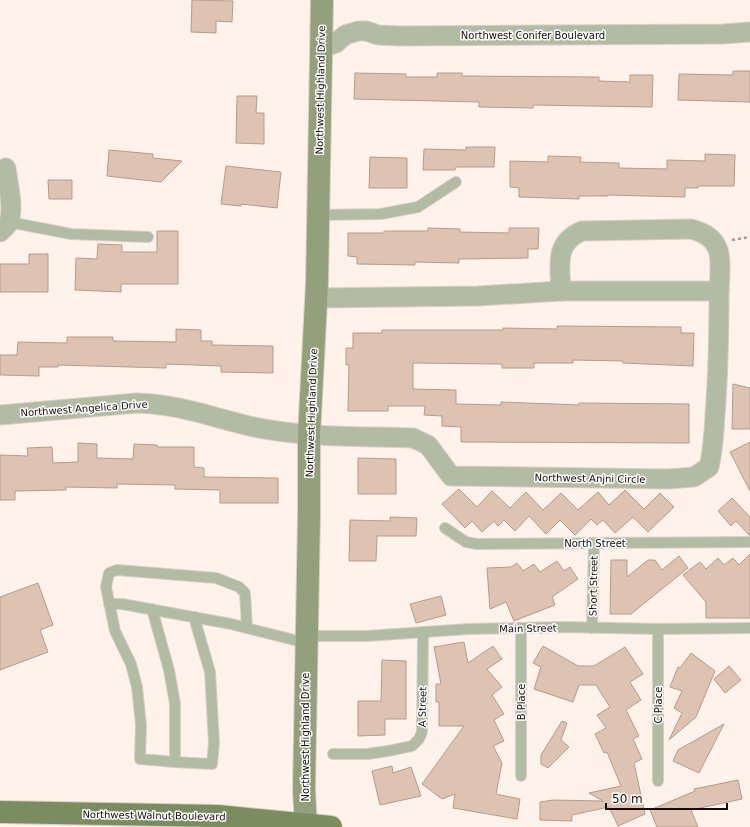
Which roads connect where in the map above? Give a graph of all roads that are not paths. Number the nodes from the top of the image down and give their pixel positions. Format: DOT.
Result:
graph roads {
  1 [pos="322,0"];
  2 [pos="750,32"];
  3 [pos="321,48"];
  4 [pos="6,168"];
  5 [pos="456,182"];
  6 [pos="318,215"];
  7 [pos="4,227"];
  8 [pos="148,237"];
  9 [pos="560,291"];
  10 [pos="719,291"];
  11 [pos="316,298"];
  12 [pos="0,415"];
  13 [pos="309,435"];
  14 [pos="445,528"];
  15 [pos="750,542"];
  16 [pos="594,543"];
  17 [pos="109,604"];
  18 [pos="152,609"];
  19 [pos="194,617"];
  20 [pos="247,628"];
  21 [pos="521,628"];
  22 [pos="592,628"];
  23 [pos="750,628"];
  24 [pos="658,629"];
  25 [pos="423,633"];
  26 [pos="306,639"];
  27 [pos="333,754"];
  28 [pos="175,762"];
  29 [pos="521,776"];
  30 [pos="658,781"];
  31 [pos="0,812"];
  32 [pos="187,821"];
  33 [pos="306,825"];
  34 [pos="331,827"];
  1 -- 3 [label="main road, Northwest Highland Drive"];
  2 -- 3 [label="street, Northwest Conifer Boulevard"];
  3 -- 6 [label="main road, Northwest Highland Drive"];
  4 -- 7 [label="street"];
  5 -- 6 [label="lane"];
  6 -- 11 [label="main road, Northwest Highland Drive"];
  7 -- 8 [label="lane"];
  9 -- 10 [label="street"];
  9 -- 10 [label="street, Northwest Anjni Circle"];
  9 -- 11 [label="street"];
  10 -- 13 [label="street, Northwest Anjni Circle"];
  11 -- 13 [label="main road, Northwest Highland Drive"];
  12 -- 13 [label="street, Northwest Angelica Drive"];
  13 -- 26 [label="main road, Northwest Highland Drive"];
  14 -- 16 [label="lane, North Street"];
  15 -- 16 [label="lane, North Street"];
  16 -- 22 [label="lane, Short Street"];
  17 -- 18 [label="lane, Main Street"];
  17 -- 20 [label="lane"];
  17 -- 28 [label="lane"];
  18 -- 19 [label="lane, Main Street"];
  18 -- 28 [label="lane"];
  19 -- 20 [label="lane, Main Street"];
  19 -- 28 [label="lane"];
  20 -- 26 [label="lane, Main Street"];
  21 -- 22 [label="lane, Main Street"];
  21 -- 25 [label="lane, Main Street"];
  21 -- 29 [label="lane, B Place"];
  22 -- 24 [label="lane, Main Street"];
  23 -- 24 [label="lane, Main Street"];
  24 -- 30 [label="lane, C Place"];
  25 -- 26 [label="lane, Main Street"];
  25 -- 27 [label="lane, A Street"];
  26 -- 33 [label="main road, Northwest Highland Drive"];
  31 -- 32 [label="main road, Northwest Walnut Boulevard"];
  32 -- 33 [label="main road, Northwest Walnut Boulevard"];
  33 -- 34 [label="main road, Northwest Walnut Boulevard"];
}
